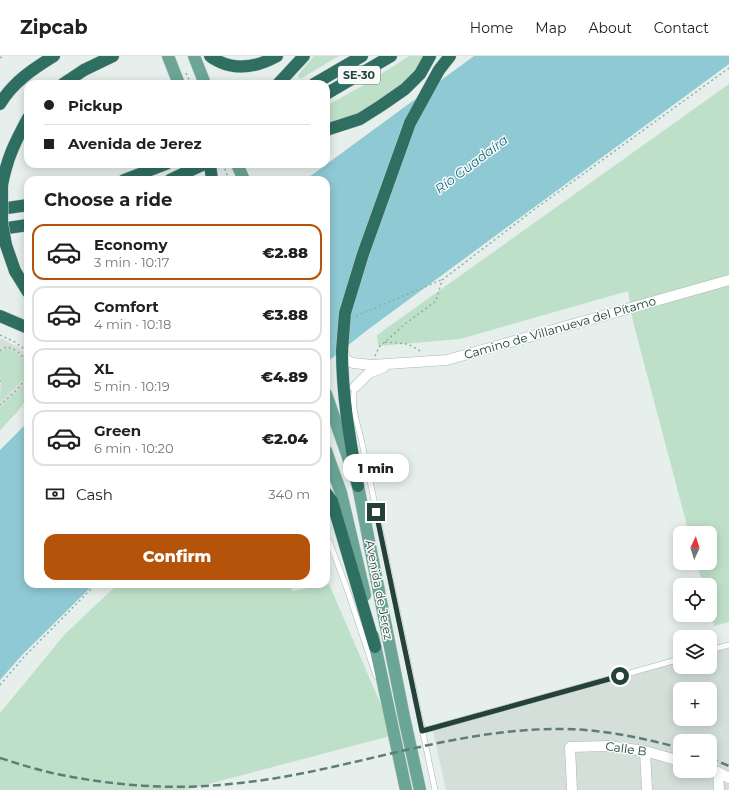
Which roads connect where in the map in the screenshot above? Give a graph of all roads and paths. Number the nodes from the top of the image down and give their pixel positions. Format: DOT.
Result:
graph roads {
  1 [pos="54,56"];
  2 [pos="113,56"];
  3 [pos="168,56"];
  4 [pos="194,56"];
  5 [pos="277,56"];
  6 [pos="304,56"];
  7 [pos="362,56"];
  8 [pos="391,56"];
  9 [pos="430,56"];
  10 [pos="450,56"];
  11 [pos="211,57"];
  12 [pos="729,68"];
  13 [pos="69,80"];
  14 [pos="177,80"];
  15 [pos="203,80"];
  16 [pos="282,80"];
  17 [pos="321,80"];
  18 [pos="330,92"];
  19 [pos="0,104"];
  20 [pos="410,123"];
  21 [pos="24,125"];
  22 [pos="330,129"];
  23 [pos="145,168"];
  24 [pos="155,168"];
  25 [pos="196,168"];
  26 [pos="130,176"];
  27 [pos="134,176"];
  28 [pos="178,176"];
  29 [pos="24,206"];
  30 [pos="0,209"];
  31 [pos="24,226"];
  32 [pos="0,229"];
  33 [pos="442,280"];
  34 [pos="729,280"];
  35 [pos="24,286"];
  36 [pos="0,316"];
  37 [pos="355,316"];
  38 [pos="24,326"];
  39 [pos="0,335"];
  40 [pos="385,342"];
  41 [pos="24,349"];
  42 [pos="342,350"];
  43 [pos="0,351"];
  44 [pos="24,360"];
  45 [pos="425,362"];
  46 [pos="372,365"];
  47 [pos="389,365"];
  48 [pos="342,372"];
  49 [pos="0,380"];
  50 [pos="24,381"];
  51 [pos="0,385"];
  52 [pos="355,387"];
  53 [pos="0,405"];
  54 [pos="330,406"];
  55 [pos="353,406"];
  56 [pos="330,462"];
  57 [pos="358,486"];
  58 [pos="330,498"];
  59 [pos="330,544"];
  60 [pos="92,588"];
  61 [pos="729,645"];
  62 [pos="375,647"];
  63 [pos="717,648"];
  64 [pos="673,661"];
  65 [pos="0,685"];
  66 [pos="391,719"];
  67 [pos="422,731"];
  68 [pos="645,751"];
  69 [pos="673,759"];
  70 [pos="717,772"];
  71 [pos="716,778"];
  72 [pos="729,778"];
  73 [pos="406,790"];
  74 [pos="420,790"];
  75 [pos="435,790"];
  76 [pos="572,790"];
  77 [pos="647,790"];
  78 [pos="719,790"];
  1 -- 19 [label="highway"];
  2 -- 13 [label="highway"];
  3 -- 14 [label="main road"];
  4 -- 15 [label="main road"];
  5 -- 11 [label="highway"];
  6 -- 16 [label="highway"];
  7 -- 17 [label="highway, SE-30"];
  8 -- 18 [label="highway, SE-30"];
  9 -- 20 [label="highway"];
  9 -- 22 [label="highway"];
  10 -- 20 [label="highway"];
  12 -- 33 [label="path"];
  20 -- 42 [label="highway, bridge"];
  21 -- 35 [label="highway, bridge"];
  23 -- 26 [label="highway"];
  24 -- 27 [label="highway"];
  25 -- 28 [label="highway"];
  29 -- 30 [label="highway"];
  31 -- 32 [label="highway"];
  33 -- 37 [label="path"];
  33 -- 40 [label="path"];
  34 -- 45 [label="street, Camino de Villanueva del Pítamo"];
  36 -- 38 [label="highway"];
  39 -- 41 [label="path"];
  40 -- 45 [label="path"];
  40 -- 46 [label="path"];
  42 -- 46 [label="street"];
  42 -- 48 [label="highway"];
  43 -- 44 [label="path"];
  45 -- 47 [label="street, Camino de Villanueva del Pítamo"];
  46 -- 47 [label="street"];
  47 -- 52 [label="street"];
  48 -- 55 [label="lane"];
  48 -- 57 [label="highway"];
  49 -- 51 [label="path"];
  50 -- 53 [label="path"];
  52 -- 55 [label="lane, Avenida de Jerez"];
  54 -- 57 [label="main road, Avenida de Jerez"];
  55 -- 67 [label="lane, Avenida de Jerez"];
  56 -- 62 [label="main road, Avenida de Jerez"];
  57 -- 74 [label="main road, Avenida de Jerez"];
  58 -- 62 [label="highway"];
  59 -- 66 [label="lane"];
  60 -- 65 [label="path"];
  61 -- 63 [label="lane"];
  62 -- 66 [label="main road, Avenida de Jerez"];
  64 -- 67 [label="lane"];
  66 -- 73 [label="main road, Avenida de Jerez"];
  67 -- 75 [label="lane, Avenida de Jerez"];
  68 -- 69 [label="street, Calle B"];
  68 -- 76 [label="street, Calle B"];
  68 -- 77 [label="street"];
  70 -- 72 [label="street"];
  71 -- 78 [label="street"];
}
